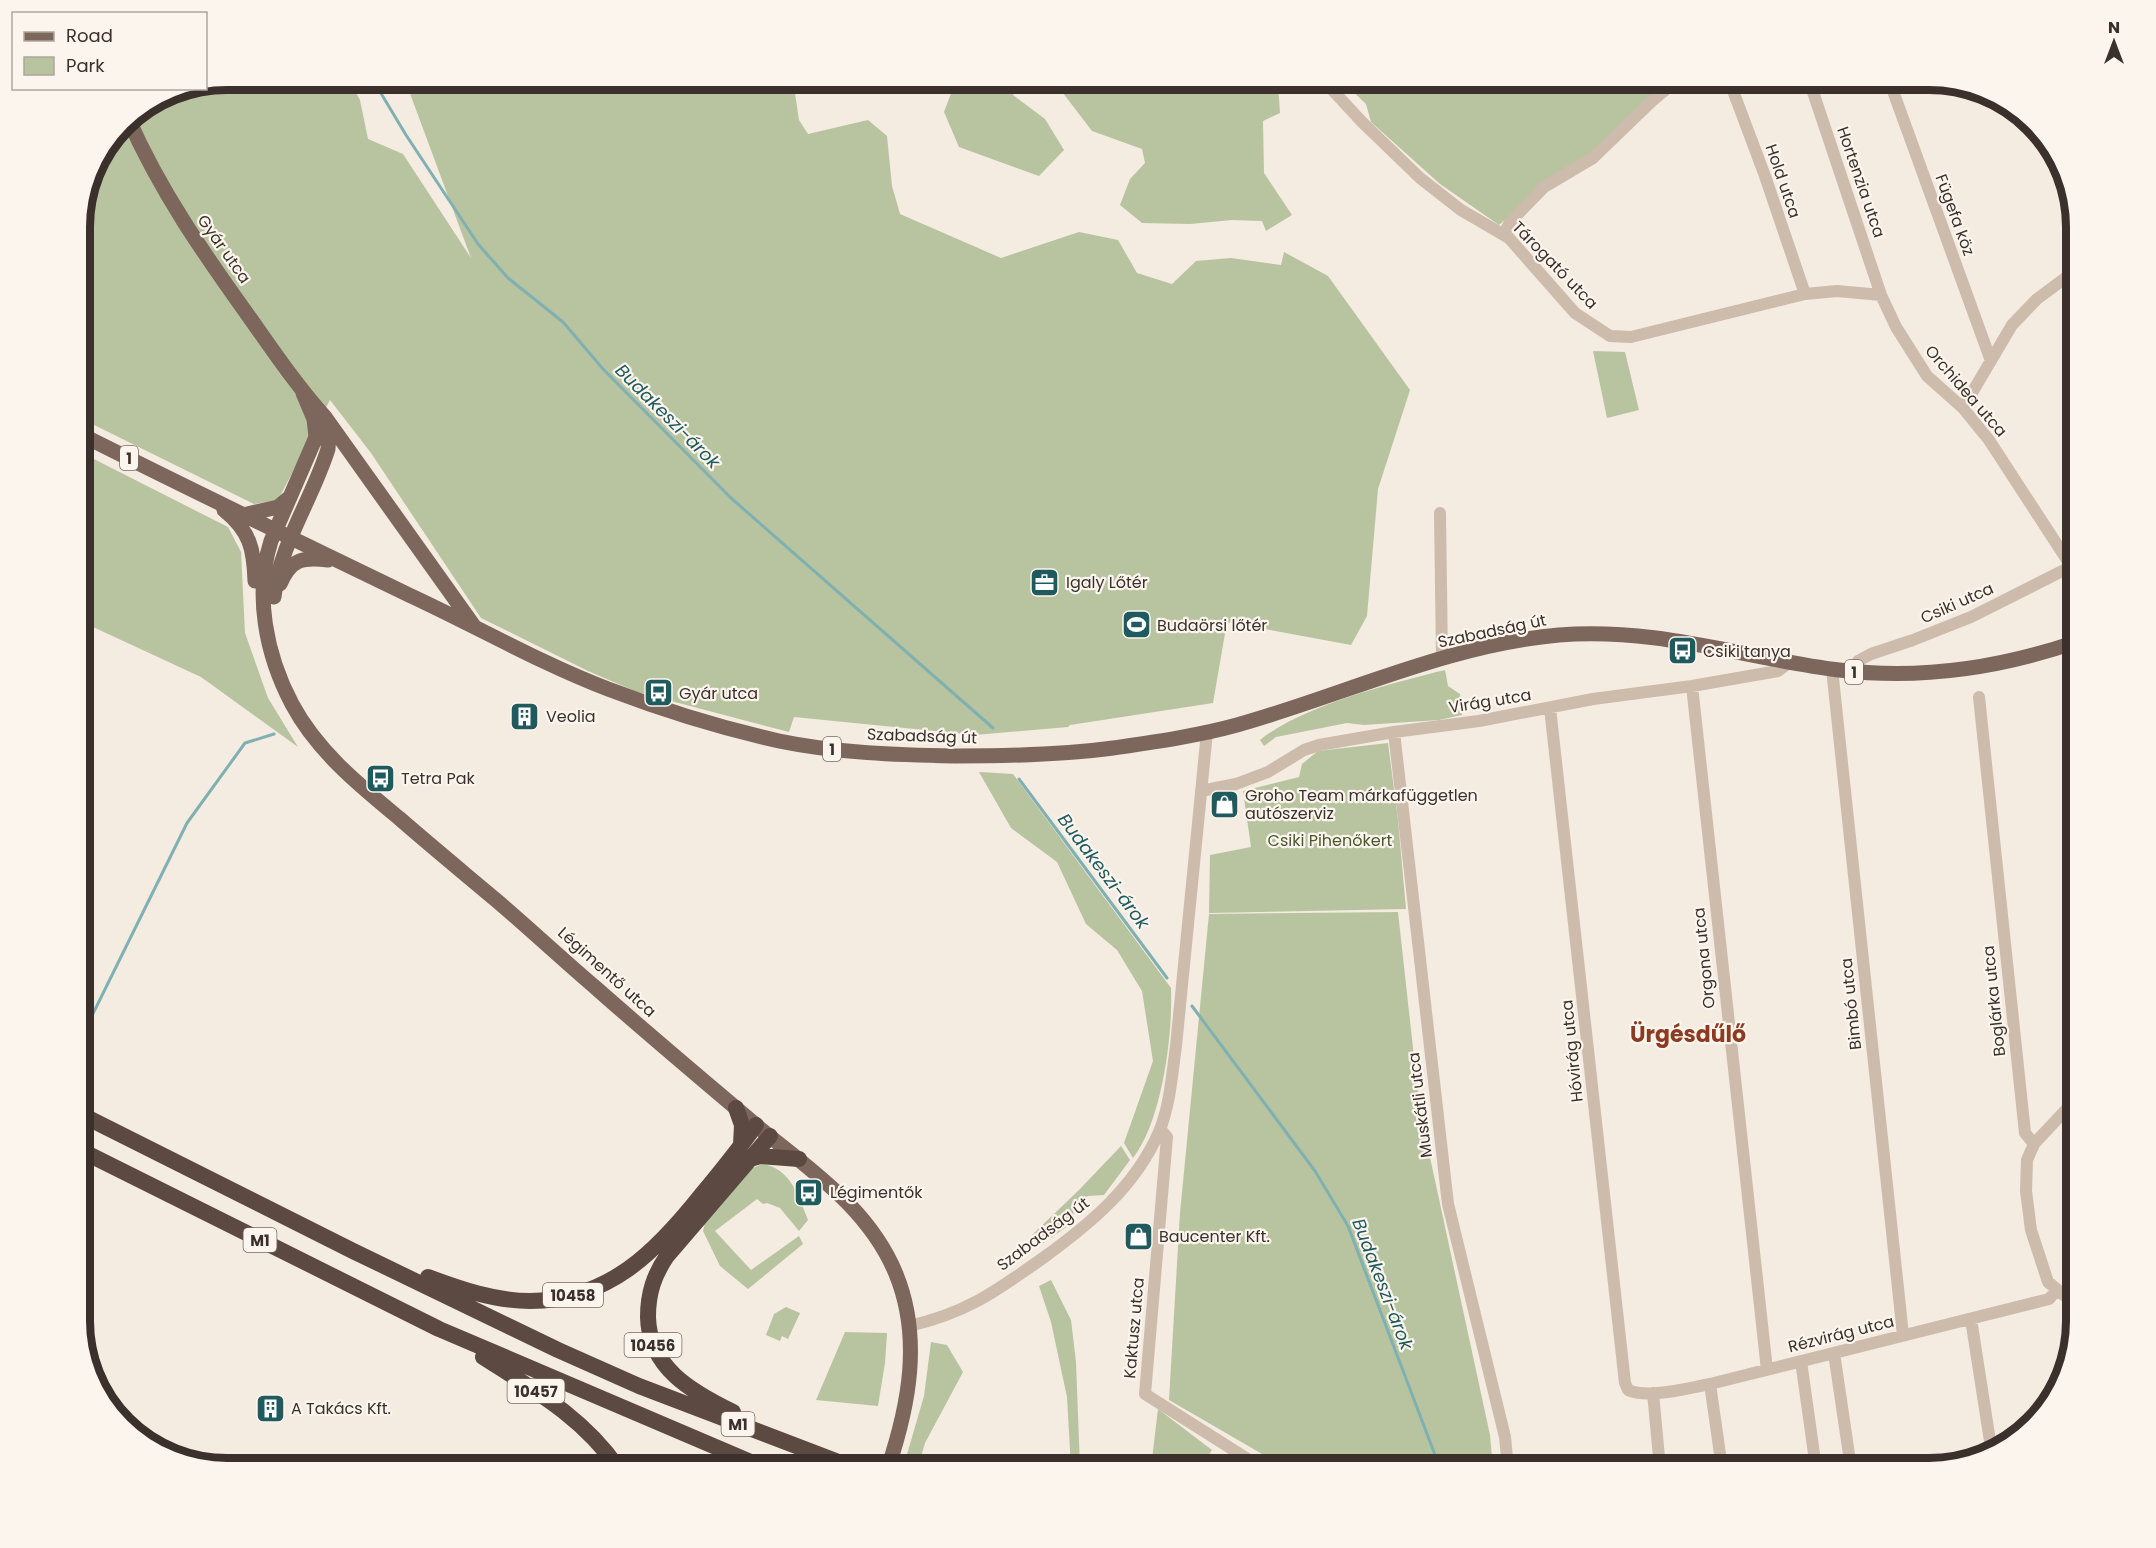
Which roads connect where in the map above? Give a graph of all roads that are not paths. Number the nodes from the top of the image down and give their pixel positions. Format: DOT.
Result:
graph roads {
  1 [pos="1332,90"];
  2 [pos="1665,90"];
  3 [pos="1733,90"];
  4 [pos="1812,90"];
  5 [pos="1893,90"];
  6 [pos="133,128"];
  7 [pos="1504,234"];
  8 [pos="2066,277"];
  9 [pos="1805,294"];
  10 [pos="1881,295"];
  11 [pos="1991,361"];
  12 [pos="303,393"];
  13 [pos="1963,408"];
  14 [pos="325,417"];
  15 [pos="90,439"];
  16 [pos="290,497"];
  17 [pos="211,500"];
  18 [pos="1440,513"];
  19 [pos="243,515"];
  20 [pos="275,530"];
  21 [pos="291,538"];
  22 [pos="2066,553"];
  23 [pos="337,561"];
  24 [pos="2066,569"];
  25 [pos="442,579"];
  26 [pos="274,597"];
  27 [pos="426,602"];
  28 [pos="476,628"];
  29 [pos="268,639"];
  30 [pos="2066,645"];
  31 [pos="1442,659"];
  32 [pos="1790,662"];
  33 [pos="1832,669"];
  34 [pos="1853,672"];
  35 [pos="1692,686"];
  36 [pos="1979,697"];
  37 [pos="1550,708"];
  38 [pos="1207,732"];
  39 [pos="1394,732"];
  40 [pos="1201,791"];
  41 [pos="736,1108"];
  42 [pos="2066,1110"];
  43 [pos="90,1119"];
  44 [pos="756,1125"];
  45 [pos="1160,1129"];
  46 [pos="770,1136"];
  47 [pos="2034,1144"];
  48 [pos="745,1153"];
  49 [pos="90,1155"];
  50 [pos="798,1159"];
  51 [pos="353,1251"];
  52 [pos="2057,1290"];
  53 [pos="2066,1297"];
  54 [pos="1971,1319"];
  55 [pos="909,1326"];
  56 [pos="439,1329"];
  57 [pos="1903,1335"];
  58 [pos="1834,1353"];
  59 [pos="1801,1361"];
  60 [pos="1767,1370"];
  61 [pos="1710,1384"];
  62 [pos="1628,1390"];
  63 [pos="1653,1393"];
  64 [pos="1990,1444"];
  65 [pos="610,1458"];
  66 [pos="742,1458"];
  67 [pos="827,1458"];
  68 [pos="829,1458"];
  69 [pos="891,1458"];
  70 [pos="1246,1458"];
  71 [pos="1507,1458"];
  72 [pos="1659,1458"];
  73 [pos="1721,1458"];
  74 [pos="1815,1458"];
  75 [pos="1850,1458"];
  1 -- 7 [label="street, Tárogató utca"];
  2 -- 7 [label="street"];
  3 -- 9 [label="street, Hold utca"];
  4 -- 10 [label="street, Hortenzia utca"];
  5 -- 11 [label="street, Fügefa köz"];
  6 -- 12 [label="main road, Gyár utca"];
  7 -- 9 [label="street, Tárogató utca"];
  8 -- 11 [label="street"];
  9 -- 10 [label="street, Tárogató utca"];
  10 -- 13 [label="street, Orchidea utca"];
  11 -- 13 [label="street"];
  12 -- 14 [label="main road, Gyár utca"];
  12 -- 16 [label="main road, Gyár utca"];
  13 -- 22 [label="street, Orchidea utca"];
  14 -- 21 [label="main road"];
  14 -- 25 [label="main road, Gyár utca"];
  15 -- 17 [label="main road, 1"];
  16 -- 19 [label="main road"];
  16 -- 20 [label="main road, Gyár utca"];
  17 -- 19 [label="main road, 1"];
  17 -- 29 [label="main road"];
  18 -- 31 [label="street"];
  19 -- 20 [label="main road, 1"];
  20 -- 21 [label="main road, 1"];
  20 -- 29 [label="main road, Légimentő utca"];
  21 -- 23 [label="main road, 1"];
  21 -- 26 [label="main road"];
  23 -- 26 [label="main road"];
  23 -- 27 [label="main road, 1"];
  24 -- 34 [label="street, Csiki utca"];
  25 -- 27 [label="main road"];
  25 -- 28 [label="main road, Gyár utca"];
  26 -- 29 [label="main road"];
  27 -- 28 [label="main road, 1"];
  28 -- 38 [label="main road, Szabadság út / 1"];
  29 -- 41 [label="main road, Légimentő utca"];
  30 -- 34 [label="main road, Szabadság út / 1"];
  31 -- 32 [label="main road, Szabadság út / 1"];
  31 -- 38 [label="main road, Szabadság út / 1"];
  32 -- 33 [label="main road, Szabadság út / 1"];
  32 -- 35 [label="street, Virág utca"];
  33 -- 34 [label="main road, Szabadság út / 1"];
  33 -- 57 [label="street, Bimbó utca"];
  35 -- 37 [label="street, Virág utca"];
  35 -- 60 [label="street, Orgona utca"];
  36 -- 47 [label="street, Boglárka utca"];
  37 -- 39 [label="street, Virág utca"];
  37 -- 62 [label="street, Hóvirág utca"];
  38 -- 40 [label="street, Szabadság út"];
  39 -- 40 [label="street, Virág utca"];
  39 -- 71 [label="street, Muskátli utca"];
  40 -- 45 [label="street, Szabadság út"];
  41 -- 44 [label="main road, Légimentő utca"];
  41 -- 48 [label="highway"];
  42 -- 47 [label="street"];
  43 -- 51 [label="highway, M1"];
  44 -- 46 [label="main road, Légimentő utca"];
  44 -- 48 [label="highway, 10458"];
  45 -- 55 [label="street, Szabadság út"];
  45 -- 70 [label="street, Kaktusz utca"];
  46 -- 48 [label="highway, 10456"];
  46 -- 50 [label="main road, Légimentő utca"];
  47 -- 52 [label="street"];
  48 -- 50 [label="highway"];
  48 -- 51 [label="highway, 10458"];
  48 -- 68 [label="highway, 10456"];
  49 -- 56 [label="highway, M1"];
  50 -- 55 [label="main road, Légimentő utca"];
  51 -- 67 [label="highway, M1"];
  52 -- 53 [label="street"];
  52 -- 54 [label="street, Rézvirág utca"];
  54 -- 57 [label="street, Rézvirág utca"];
  54 -- 64 [label="street"];
  55 -- 69 [label="main road, Légimentő utca"];
  56 -- 65 [label="highway, 10457"];
  56 -- 66 [label="highway, M1"];
  57 -- 58 [label="street, Rézvirág utca"];
  58 -- 59 [label="street, Rézvirág utca"];
  58 -- 75 [label="street"];
  59 -- 60 [label="street, Rézvirág utca"];
  59 -- 74 [label="street"];
  60 -- 61 [label="street, Rézvirág utca"];
  61 -- 63 [label="street, Rézvirág utca"];
  61 -- 73 [label="street"];
  62 -- 63 [label="street, Rézvirág utca"];
  63 -- 72 [label="street"];
}
